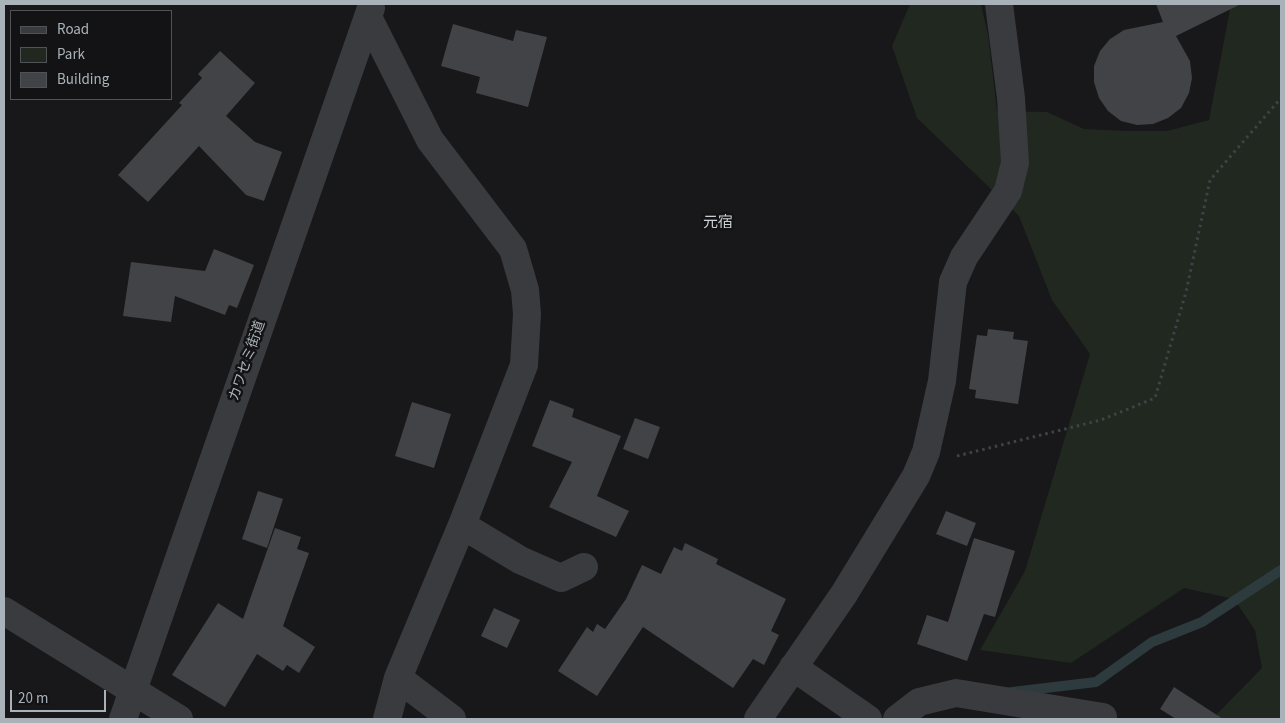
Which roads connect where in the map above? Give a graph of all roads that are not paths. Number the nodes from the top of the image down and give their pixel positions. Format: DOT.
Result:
graph roads {
  1 [pos="999,4"];
  2 [pos="370,10"];
  3 [pos="462,525"];
  4 [pos="584,567"];
  5 [pos="4,611"];
  6 [pos="793,667"];
  7 [pos="398,678"];
  8 [pos="134,690"];
  9 [pos="1103,717"];
  10 [pos="123,719"];
  11 [pos="179,719"];
  12 [pos="387,719"];
  13 [pos="452,719"];
  14 [pos="758,719"];
  15 [pos="868,719"];
  16 [pos="897,719"];
  1 -- 6 [label="street"];
  2 -- 3 [label="street"];
  2 -- 8 [label="street, カワセミ街道"];
  3 -- 4 [label="street"];
  3 -- 7 [label="street"];
  5 -- 8 [label="street"];
  6 -- 14 [label="street"];
  6 -- 15 [label="street"];
  7 -- 12 [label="street"];
  7 -- 13 [label="street"];
  8 -- 10 [label="street, カワセミ街道"];
  8 -- 11 [label="street"];
  9 -- 16 [label="street"];
}
